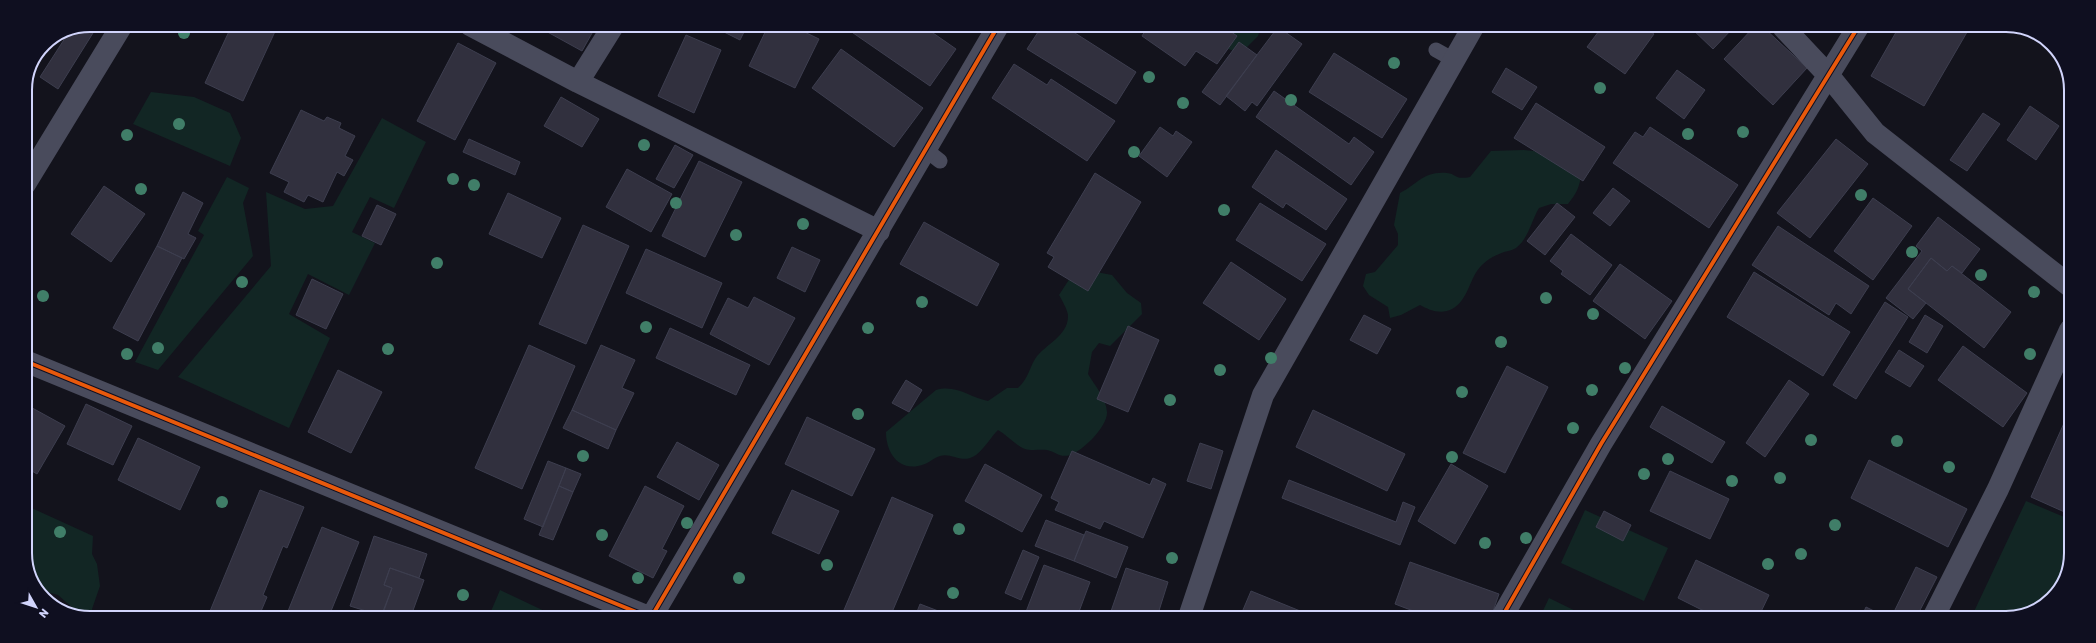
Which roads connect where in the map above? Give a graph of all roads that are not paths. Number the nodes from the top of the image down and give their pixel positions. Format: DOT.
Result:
graph roads {
  1 [pos="118,32"];
  2 [pos="483,32"];
  3 [pos="609,32"];
  4 [pos="995,32"];
  5 [pos="1468,32"];
  6 [pos="1788,32"];
  7 [pos="1855,32"];
  8 [pos="1829,76"];
  9 [pos="578,82"];
  10 [pos="32,169"];
  11 [pos="879,231"];
  12 [pos="2064,281"];
  13 [pos="2064,343"];
  14 [pos="32,364"];
  15 [pos="634,611"];
  16 [pos="655,611"];
  17 [pos="1191,611"];
  18 [pos="1505,611"];
  19 [pos="1937,611"];
  1 -- 10 [label="street"];
  2 -- 9 [label="street"];
  3 -- 9 [label="street"];
  4 -- 11 [label="street"];
  5 -- 17 [label="street"];
  6 -- 8 [label="street"];
  7 -- 8 [label="street"];
  8 -- 12 [label="street"];
  8 -- 18 [label="street"];
  9 -- 11 [label="street"];
  11 -- 16 [label="street"];
  13 -- 19 [label="street"];
  14 -- 15 [label="street"];
}
